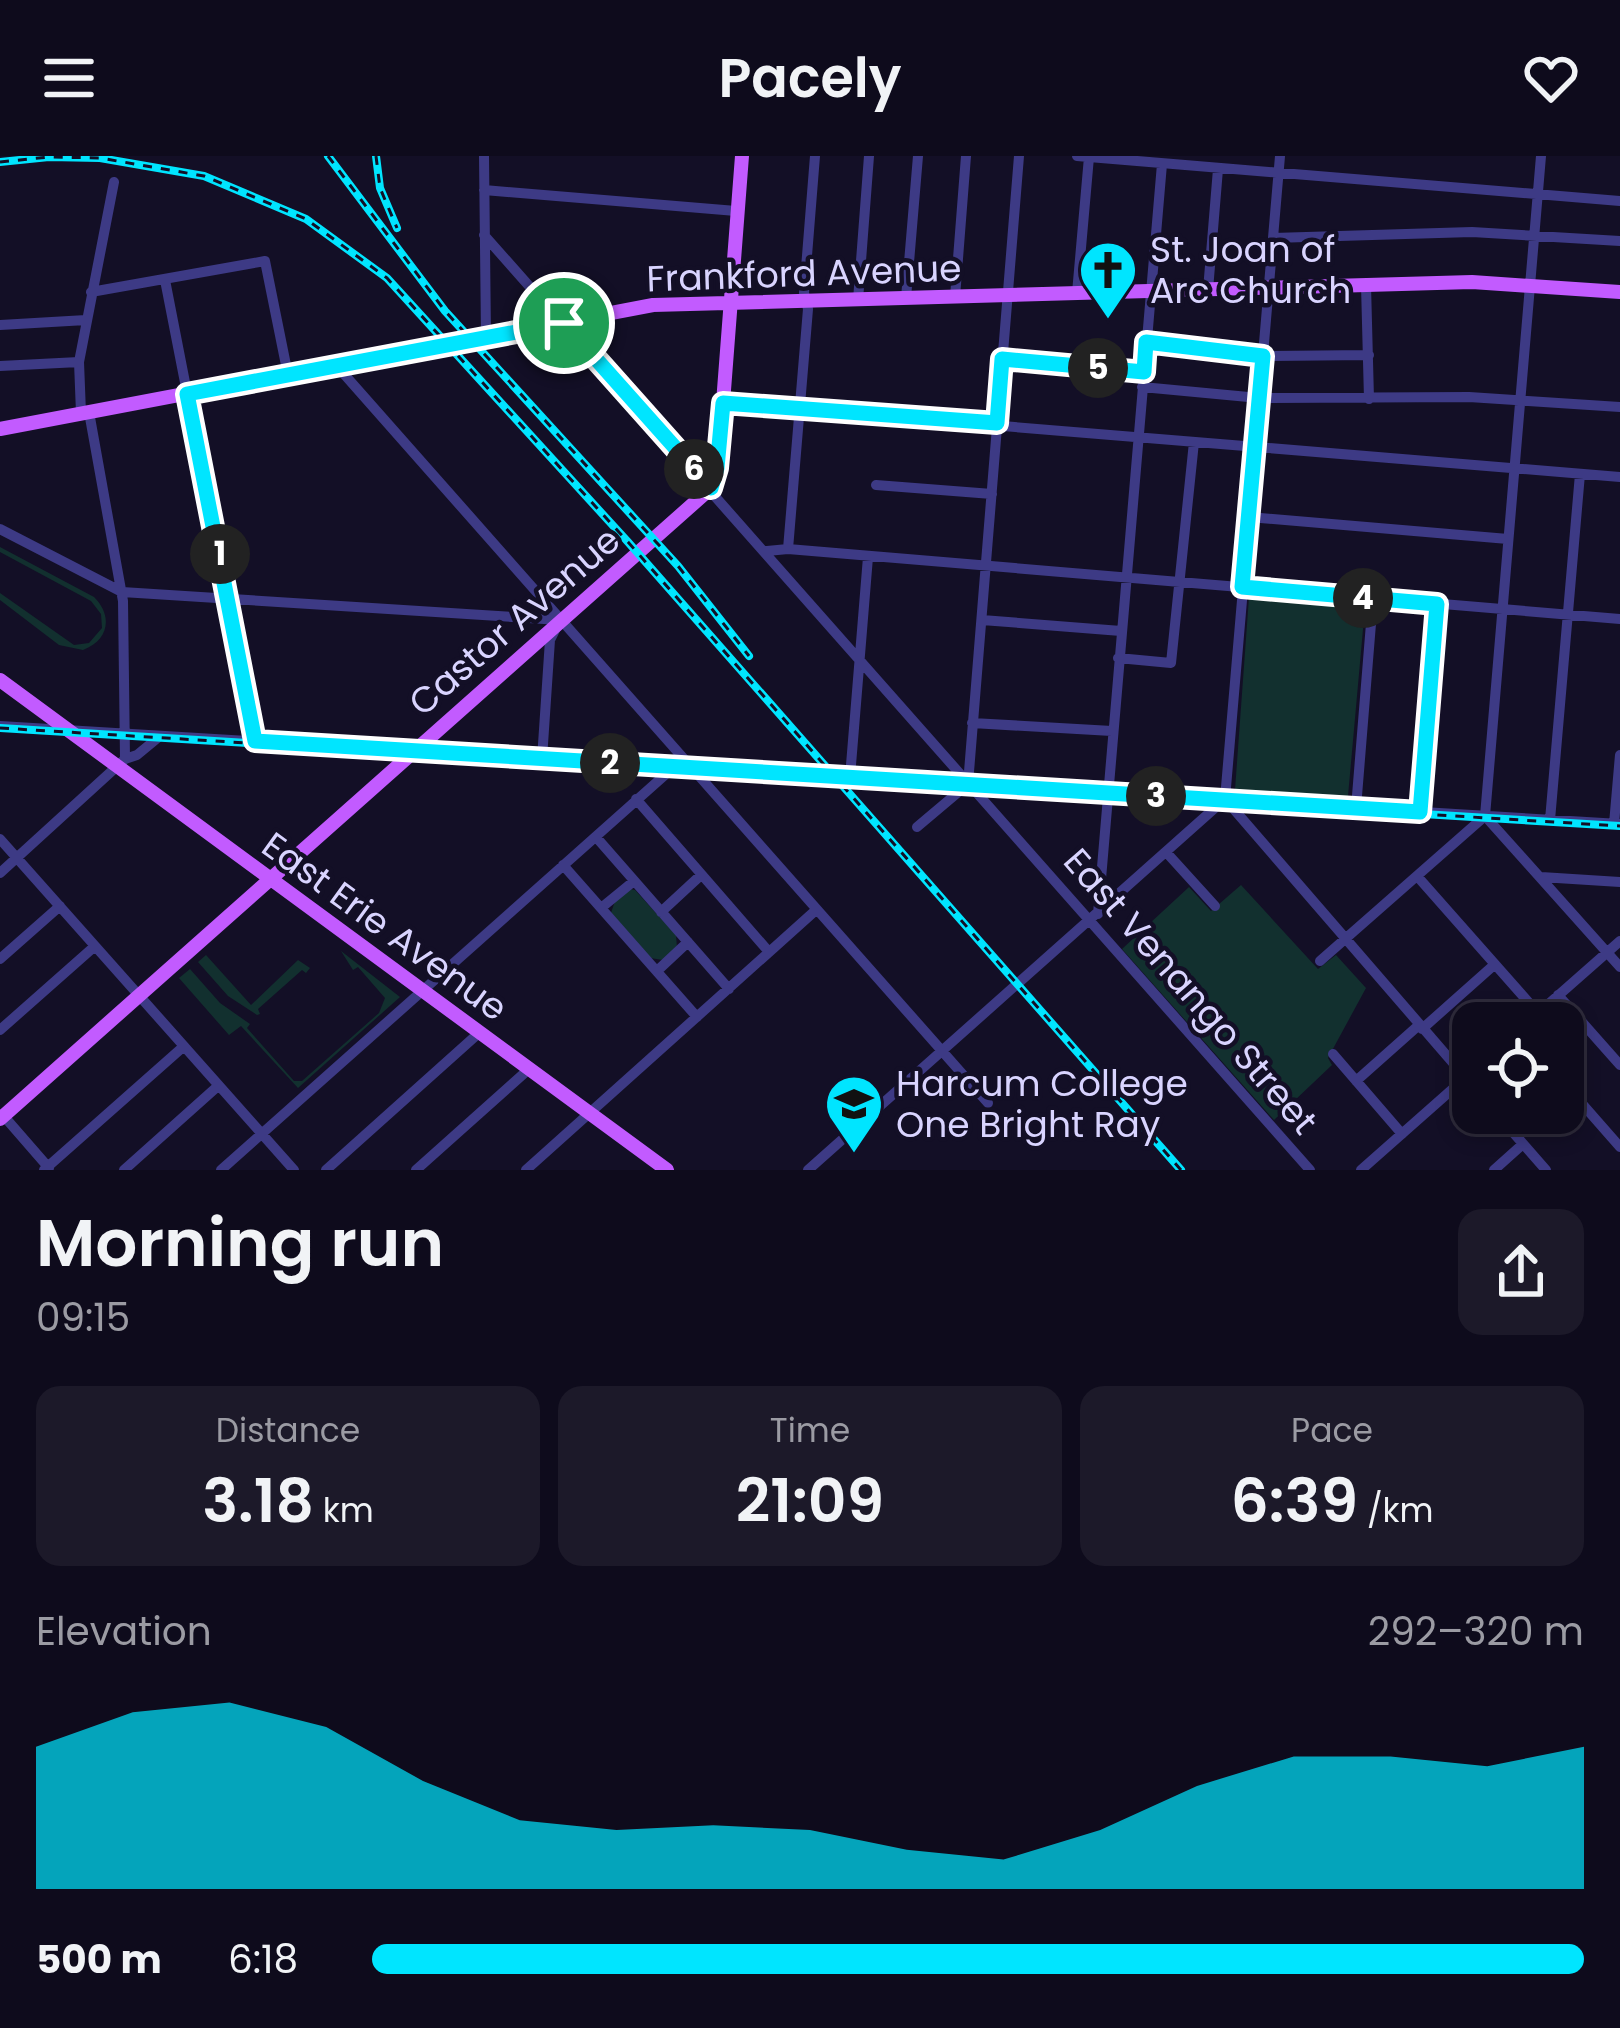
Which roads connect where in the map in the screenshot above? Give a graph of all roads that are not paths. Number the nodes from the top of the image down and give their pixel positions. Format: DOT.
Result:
graph roads {
  1 [pos="484,156"];
  2 [pos="742,156"];
  3 [pos="815,156"];
  4 [pos="869,156"];
  5 [pos="918,156"];
  6 [pos="966,156"];
  7 [pos="1019,156"];
  8 [pos="1077,156"];
  9 [pos="1280,156"];
  10 [pos="1541,156"];
  11 [pos="1089,158"];
  12 [pos="1162,164"];
  13 [pos="1218,169"];
  14 [pos="1279,172"];
  15 [pos="114,182"];
  16 [pos="484,190"];
  17 [pos="1538,194"];
  18 [pos="1620,201"];
  19 [pos="736,211"];
  20 [pos="484,235"];
  21 [pos="1533,235"];
  22 [pos="1273,238"];
  23 [pos="1620,241"];
  24 [pos="165,280"];
  25 [pos="1366,285"];
  26 [pos="1529,286"];
  27 [pos="1269,287"];
  28 [pos="1208,290"];
  29 [pos="92,292"];
  30 [pos="1151,292"];
  31 [pos="1620,292"];
  32 [pos="1077,293"];
  33 [pos="1008,295"];
  34 [pos="955,297"];
  35 [pos="906,298"];
  36 [pos="858,300"];
  37 [pos="808,301"];
  38 [pos="729,302"];
  39 [pos="86,320"];
  40 [pos="564,323"];
  41 [pos="0,325"];
  42 [pos="486,337"];
  43 [pos="1146,342"];
  44 [pos="1369,355"];
  45 [pos="1263,356"];
  46 [pos="1002,359"];
  47 [pos="79,362"];
  48 [pos="336,365"];
  49 [pos="0,367"];
  50 [pos="1144,372"];
  51 [pos="287,375"];
  52 [pos="1142,387"];
  53 [pos="187,394"];
  54 [pos="1259,398"];
  55 [pos="1369,399"];
  56 [pos="1519,400"];
  57 [pos="723,403"];
  58 [pos="1620,407"];
  59 [pos="800,408"];
  60 [pos="85,412"];
  61 [pos="997,423"];
  62 [pos="0,429"];
  63 [pos="1138,437"];
  64 [pos="1194,442"];
  65 [pos="1255,446"];
  66 [pos="1514,467"];
  67 [pos="1580,474"];
  68 [pos="1620,477"];
  69 [pos="876,485"];
  70 [pos="711,488"];
  71 [pos="992,494"];
  72 [pos="1249,517"];
  73 [pos="0,529"];
  74 [pos="1508,539"];
  75 [pos="788,549"];
  76 [pos="767,551"];
  77 [pos="868,557"];
  78 [pos="986,566"];
  79 [pos="1125,577"];
  80 [pos="1179,582"];
  81 [pos="1242,587"];
  82 [pos="122,592"];
  83 [pos="229,597"];
  84 [pos="1373,599"];
  85 [pos="1437,604"];
  86 [pos="1502,610"];
  87 [pos="1568,615"];
  88 [pos="1620,619"];
  89 [pos="560,620"];
  90 [pos="982,620"];
  91 [pos="1120,632"];
  92 [pos="860,658"];
  93 [pos="1118,658"];
  94 [pos="0,680"];
  95 [pos="972,723"];
  96 [pos="0,727"];
  97 [pos="69,730"];
  98 [pos="1112,731"];
  99 [pos="127,734"];
  100 [pos="160,736"];
  101 [pos="255,741"];
  102 [pos="412,751"];
  103 [pos="1620,755"];
  104 [pos="542,759"];
  105 [pos="122,763"];
  106 [pos="675,766"];
  107 [pos="692,767"];
  108 [pos="850,776"];
  109 [pos="968,784"];
  110 [pos="1107,793"];
  111 [pos="1225,799"];
  112 [pos="636,800"];
  113 [pos="1356,808"];
  114 [pos="1420,812"];
  115 [pos="1485,816"];
  116 [pos="1550,820"];
  117 [pos="1617,824"];
  118 [pos="917,827"];
  119 [pos="596,836"];
  120 [pos="0,838"];
  121 [pos="1166,852"];
  122 [pos="17,858"];
  123 [pos="563,865"];
  124 [pos="0,873"];
  125 [pos="701,875"];
  126 [pos="1417,876"];
  127 [pos="1541,877"];
  128 [pos="271,879"];
  129 [pos="634,881"];
  130 [pos="1620,882"];
  131 [pos="59,906"];
  132 [pos="1215,906"];
  133 [pos="601,908"];
  134 [pos="815,910"];
  135 [pos="661,911"];
  136 [pos="1094,917"];
  137 [pos="1344,939"];
  138 [pos="1620,941"];
  139 [pos="688,942"];
  140 [pos="95,946"];
  141 [pos="770,952"];
  142 [pos="1607,953"];
  143 [pos="0,959"];
  144 [pos="1320,961"];
  145 [pos="1494,964"];
  146 [pos="1620,967"];
  147 [pos="657,971"];
  148 [pos="729,988"];
  149 [pos="422,991"];
  150 [pos="138,995"];
  151 [pos="1558,995"];
  152 [pos="1528,1002"];
  153 [pos="1550,1002"];
  154 [pos="697,1017"];
  155 [pos="1420,1027"];
  156 [pos="0,1030"];
  157 [pos="479,1033"];
  158 [pos="183,1047"];
  159 [pos="943,1052"];
  160 [pos="1333,1054"];
  161 [pos="1452,1060"];
  162 [pos="1620,1065"];
  163 [pos="529,1069"];
  164 [pos="1356,1081"];
  165 [pos="218,1086"];
  166 [pos="1452,1093"];
  167 [pos="988,1103"];
  168 [pos="1584,1106"];
  169 [pos="590,1113"];
  170 [pos="1,1116"];
  171 [pos="261,1134"];
  172 [pos="1402,1134"];
  173 [pos="1514,1134"];
  174 [pos="1523,1144"];
  175 [pos="1620,1147"];
  176 [pos="534,1167"];
  177 [pos="48,1169"];
  178 [pos="124,1170"];
  179 [pos="221,1170"];
  180 [pos="294,1170"];
  181 [pos="326,1170"];
  182 [pos="416,1170"];
  183 [pos="667,1170"];
  184 [pos="808,1170"];
  185 [pos="1310,1170"];
  186 [pos="1361,1170"];
  187 [pos="1494,1170"];
  188 [pos="1546,1170"];
  1 -- 16 [label="street"];
  2 -- 19 [label="main road"];
  3 -- 37 [label="street"];
  4 -- 36 [label="street"];
  5 -- 35 [label="street"];
  6 -- 34 [label="street"];
  7 -- 33 [label="street"];
  8 -- 11 [label="street"];
  9 -- 14 [label="street"];
  10 -- 17 [label="street"];
  11 -- 12 [label="street"];
  11 -- 32 [label="street"];
  12 -- 13 [label="street"];
  12 -- 30 [label="street"];
  13 -- 14 [label="street"];
  13 -- 28 [label="street"];
  14 -- 17 [label="street"];
  14 -- 22 [label="street"];
  15 -- 29 [label="street"];
  16 -- 19 [label="street"];
  16 -- 20 [label="street"];
  17 -- 18 [label="street"];
  17 -- 21 [label="street"];
  19 -- 38 [label="main road"];
  20 -- 40 [label="street, East Venango Street"];
  20 -- 42 [label="street"];
  21 -- 22 [label="street"];
  21 -- 23 [label="street"];
  21 -- 26 [label="street"];
  22 -- 27 [label="street"];
  24 -- 29 [label="street"];
  24 -- 51 [label="street"];
  24 -- 53 [label="street"];
  25 -- 26 [label="main road, Frankford Avenue"];
  25 -- 27 [label="main road, Frankford Avenue"];
  25 -- 44 [label="street"];
  26 -- 31 [label="main road, Frankford Avenue"];
  26 -- 56 [label="street"];
  27 -- 28 [label="main road, Frankford Avenue"];
  27 -- 45 [label="street"];
  28 -- 30 [label="main road, Frankford Avenue"];
  29 -- 39 [label="street"];
  30 -- 32 [label="main road, Frankford Avenue"];
  30 -- 43 [label="street"];
  32 -- 33 [label="main road, Frankford Avenue"];
  33 -- 34 [label="main road, Frankford Avenue"];
  33 -- 46 [label="street"];
  34 -- 35 [label="main road, Frankford Avenue"];
  35 -- 36 [label="main road, Frankford Avenue"];
  36 -- 37 [label="main road, Frankford Avenue"];
  37 -- 38 [label="main road, Frankford Avenue"];
  37 -- 59 [label="street"];
  38 -- 40 [label="main road, Frankford Avenue"];
  38 -- 57 [label="main road"];
  39 -- 41 [label="street"];
  39 -- 47 [label="street"];
  40 -- 42 [label="main road, Frankford Avenue"];
  40 -- 70 [label="street, East Venango Street"];
  42 -- 48 [label="main road, Frankford Avenue"];
  43 -- 45 [label="street"];
  43 -- 50 [label="street"];
  44 -- 45 [label="street"];
  44 -- 55 [label="street"];
  45 -- 54 [label="street"];
  46 -- 50 [label="street"];
  46 -- 61 [label="street"];
  47 -- 49 [label="street"];
  47 -- 60 [label="street"];
  48 -- 51 [label="main road, Frankford Avenue"];
  48 -- 89 [label="street"];
  50 -- 52 [label="street"];
  51 -- 53 [label="main road, Frankford Avenue"];
  52 -- 54 [label="street"];
  52 -- 63 [label="street"];
  53 -- 60 [label="main road, Frankford Avenue"];
  53 -- 83 [label="street"];
  54 -- 55 [label="street"];
  54 -- 65 [label="street"];
  55 -- 56 [label="street"];
  56 -- 58 [label="street"];
  56 -- 66 [label="street"];
  57 -- 59 [label="street"];
  57 -- 70 [label="main road"];
  59 -- 61 [label="street"];
  59 -- 75 [label="street"];
  60 -- 62 [label="main road, Frankford Avenue"];
  60 -- 82 [label="street"];
  61 -- 63 [label="street"];
  61 -- 71 [label="street"];
  63 -- 64 [label="street"];
  63 -- 79 [label="street"];
  64 -- 65 [label="street"];
  64 -- 80 [label="street"];
  65 -- 66 [label="street"];
  65 -- 72 [label="street"];
  66 -- 67 [label="street"];
  66 -- 74 [label="street"];
  67 -- 68 [label="street"];
  67 -- 87 [label="street"];
  69 -- 71 [label="street"];
  70 -- 76 [label="street, East Venango Street"];
  70 -- 89 [label="main road, Castor Avenue"];
  71 -- 78 [label="street"];
  72 -- 74 [label="street"];
  72 -- 81 [label="street"];
  73 -- 82 [label="street"];
  74 -- 86 [label="street"];
  75 -- 76 [label="street"];
  75 -- 77 [label="street"];
  76 -- 92 [label="street, East Venango Street"];
  77 -- 78 [label="street"];
  77 -- 92 [label="street"];
  78 -- 79 [label="street"];
  78 -- 90 [label="street"];
  79 -- 80 [label="street"];
  79 -- 91 [label="street"];
  80 -- 81 [label="street"];
  80 -- 93 [label="street"];
  81 -- 84 [label="street"];
  81 -- 111 [label="street"];
  82 -- 83 [label="street"];
  82 -- 99 [label="street"];
  83 -- 89 [label="street"];
  83 -- 101 [label="street"];
  84 -- 85 [label="street"];
  84 -- 113 [label="street"];
  85 -- 86 [label="street"];
  85 -- 114 [label="street"];
  86 -- 87 [label="street"];
  86 -- 115 [label="street"];
  87 -- 88 [label="street"];
  87 -- 116 [label="street"];
  89 -- 102 [label="main road, Castor Avenue"];
  89 -- 104 [label="street"];
  89 -- 107 [label="street"];
  90 -- 91 [label="street"];
  90 -- 95 [label="street"];
  91 -- 93 [label="street"];
  92 -- 108 [label="street"];
  92 -- 109 [label="street, East Venango Street"];
  93 -- 98 [label="street"];
  94 -- 97 [label="main road, East Erie Avenue"];
  95 -- 98 [label="street"];
  95 -- 109 [label="street"];
  96 -- 97 [label="street"];
  97 -- 99 [label="street"];
  97 -- 105 [label="main road, East Erie Avenue"];
  98 -- 110 [label="street"];
  99 -- 100 [label="street"];
  99 -- 105 [label="street"];
  100 -- 101 [label="street"];
  100 -- 105 [label="street"];
  101 -- 102 [label="street"];
  102 -- 104 [label="street"];
  102 -- 128 [label="main road, Castor Avenue"];
  103 -- 117 [label="street"];
  104 -- 106 [label="street"];
  105 -- 122 [label="street"];
  105 -- 128 [label="main road, East Erie Avenue"];
  106 -- 107 [label="street"];
  106 -- 112 [label="street"];
  107 -- 108 [label="street"];
  107 -- 134 [label="street"];
  108 -- 109 [label="street"];
  109 -- 110 [label="street"];
  109 -- 118 [label="street"];
  109 -- 136 [label="street, East Venango Street"];
  110 -- 111 [label="street"];
  110 -- 136 [label="street"];
  111 -- 113 [label="street"];
  111 -- 121 [label="street"];
  111 -- 137 [label="street"];
  112 -- 119 [label="street"];
  112 -- 125 [label="street"];
  113 -- 114 [label="street"];
  114 -- 115 [label="street"];
  115 -- 116 [label="street"];
  115 -- 126 [label="street"];
  115 -- 127 [label="street"];
  116 -- 117 [label="street"];
  119 -- 123 [label="street"];
  119 -- 129 [label="street"];
  120 -- 122 [label="street"];
  121 -- 132 [label="street"];
  121 -- 136 [label="street"];
  122 -- 124 [label="street"];
  122 -- 131 [label="street"];
  123 -- 133 [label="street"];
  123 -- 149 [label="street"];
  125 -- 135 [label="street"];
  125 -- 141 [label="street"];
  126 -- 137 [label="street"];
  126 -- 145 [label="street"];
  127 -- 130 [label="street"];
  127 -- 142 [label="street"];
  128 -- 149 [label="main road, East Erie Avenue"];
  128 -- 150 [label="main road, Castor Avenue"];
  129 -- 133 [label="street"];
  129 -- 135 [label="street"];
  131 -- 140 [label="street"];
  131 -- 143 [label="street"];
  133 -- 147 [label="street"];
  134 -- 141 [label="street"];
  134 -- 159 [label="street"];
  135 -- 139 [label="street"];
  136 -- 159 [label="street"];
  136 -- 185 [label="street, East Venango Street"];
  137 -- 144 [label="street"];
  137 -- 155 [label="street"];
  138 -- 142 [label="street"];
  139 -- 147 [label="street"];
  139 -- 148 [label="street"];
  140 -- 150 [label="street"];
  140 -- 156 [label="street"];
  141 -- 148 [label="street"];
  142 -- 146 [label="street"];
  142 -- 151 [label="street"];
  145 -- 152 [label="street"];
  145 -- 155 [label="street"];
  147 -- 154 [label="street"];
  148 -- 154 [label="street"];
  149 -- 157 [label="main road, East Erie Avenue"];
  149 -- 171 [label="street"];
  150 -- 158 [label="street"];
  150 -- 170 [label="main road, Castor Avenue"];
  151 -- 153 [label="street"];
  151 -- 162 [label="street"];
  154 -- 169 [label="street"];
  155 -- 161 [label="street"];
  155 -- 164 [label="street"];
  157 -- 163 [label="main road, East Erie Avenue"];
  157 -- 181 [label="street"];
  158 -- 165 [label="street"];
  158 -- 177 [label="street"];
  159 -- 167 [label="street"];
  159 -- 184 [label="street"];
  160 -- 164 [label="street"];
  163 -- 169 [label="main road, East Erie Avenue"];
  163 -- 182 [label="street"];
  164 -- 172 [label="street"];
  165 -- 171 [label="street"];
  165 -- 178 [label="street"];
  166 -- 172 [label="street"];
  168 -- 175 [label="street"];
  169 -- 176 [label="street"];
  169 -- 183 [label="main road, East Erie Avenue"];
  170 -- 177 [label="street"];
  171 -- 179 [label="street"];
  171 -- 180 [label="street"];
  172 -- 186 [label="street"];
  173 -- 174 [label="street"];
  174 -- 187 [label="street"];
  174 -- 188 [label="street"];
}
